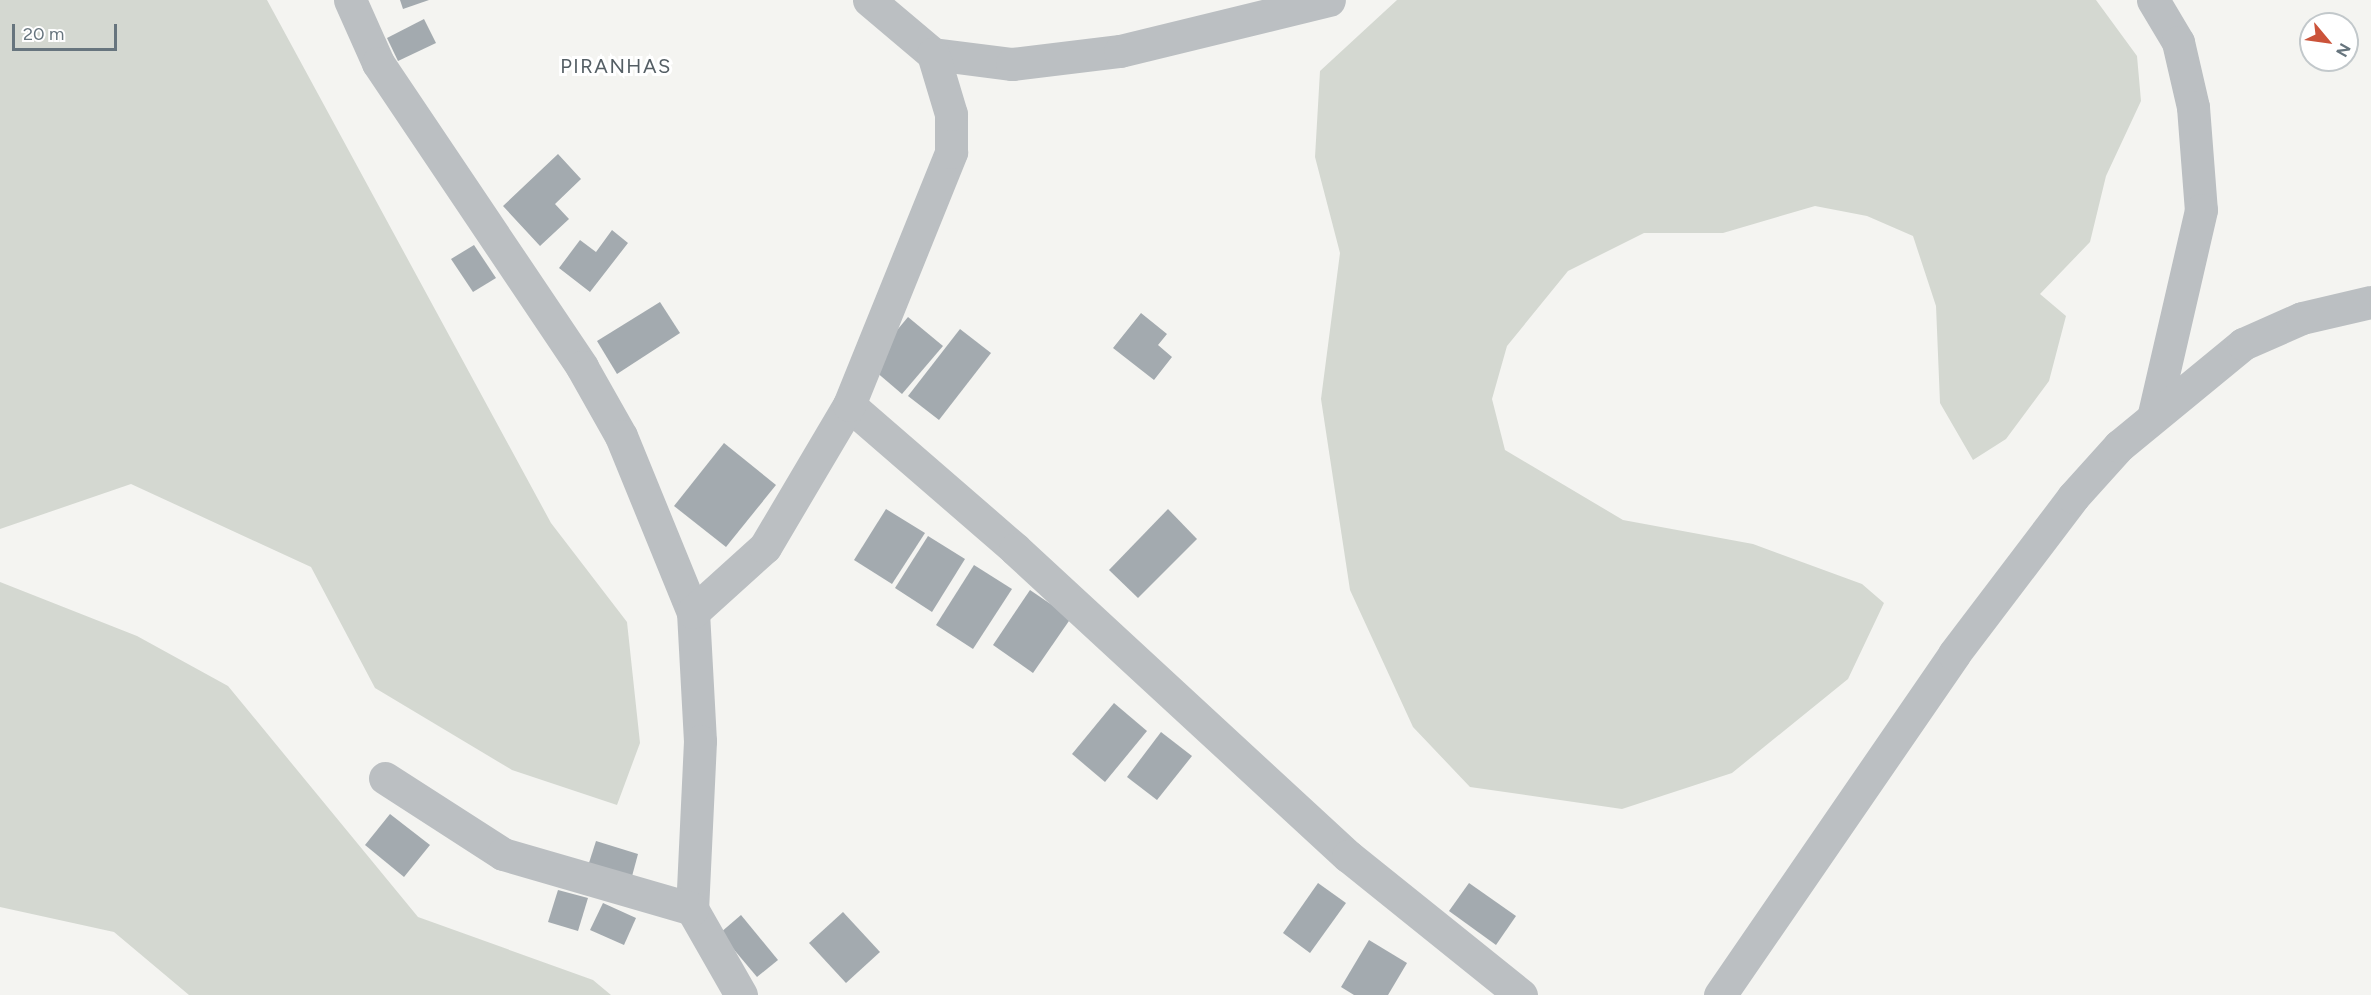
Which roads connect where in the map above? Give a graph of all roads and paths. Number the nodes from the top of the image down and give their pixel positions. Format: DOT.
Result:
graph roads {
  1 [pos="350,0"];
  2 [pos="869,0"];
  3 [pos="1329,0"];
  4 [pos="2153,0"];
  5 [pos="933,54"];
  6 [pos="2371,302"];
  7 [pos="849,405"];
  8 [pos="2154,414"];
  9 [pos="693,612"];
  10 [pos="385,778"];
  11 [pos="692,909"];
  12 [pos="741,995"];
  13 [pos="1521,995"];
  14 [pos="1720,995"];
  1 -- 9 [label="street"];
  2 -- 5 [label="street"];
  3 -- 5 [label="street"];
  4 -- 8 [label="street"];
  5 -- 7 [label="street"];
  6 -- 8 [label="street"];
  7 -- 9 [label="street"];
  7 -- 13 [label="street"];
  8 -- 14 [label="street"];
  9 -- 11 [label="street"];
  10 -- 11 [label="street"];
  11 -- 12 [label="street"];
}
